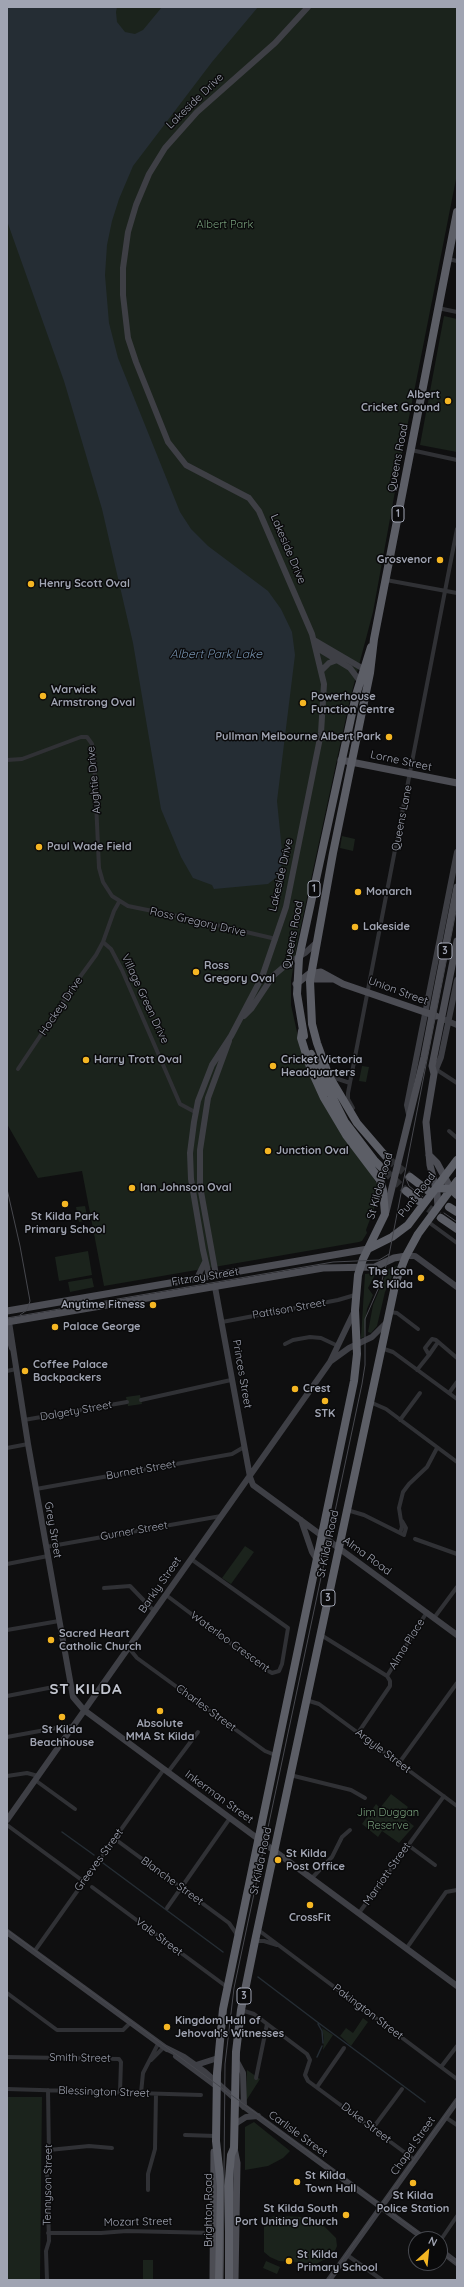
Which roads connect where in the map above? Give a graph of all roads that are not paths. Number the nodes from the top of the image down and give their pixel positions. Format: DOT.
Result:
graph roads {
  1 [pos="308,7"];
  2 [pos="457,212"];
  3 [pos="448,259"];
  4 [pos="457,260"];
  5 [pos="438,308"];
  6 [pos="457,312"];
  7 [pos="411,450"];
  8 [pos="457,460"];
  9 [pos="457,529"];
  10 [pos="386,580"];
  11 [pos="445,591"];
  12 [pos="457,593"];
  13 [pos="314,640"];
  14 [pos="317,648"];
  15 [pos="337,660"];
  16 [pos="322,670"];
  17 [pos="367,671"];
  18 [pos="360,680"];
  19 [pos="7,760"];
  20 [pos="341,760"];
  21 [pos="352,762"];
  22 [pos="410,775"];
  23 [pos="337,782"];
  24 [pos="347,784"];
  25 [pos="457,784"];
  26 [pos="457,852"];
  27 [pos="457,887"];
  28 [pos="119,902"];
  29 [pos="276,940"];
  30 [pos="457,941"];
  31 [pos="103,942"];
  32 [pos="316,943"];
  33 [pos="298,958"];
  34 [pos="311,976"];
  35 [pos="457,980"];
  36 [pos="296,984"];
  37 [pos="368,992"];
  38 [pos="429,1014"];
  39 [pos="239,1020"];
  40 [pos="445,1020"];
  41 [pos="457,1026"];
  42 [pos="302,1031"];
  43 [pos="231,1036"];
  44 [pos="18,1069"];
  45 [pos="436,1072"];
  46 [pos="329,1076"];
  47 [pos="350,1083"];
  48 [pos="457,1083"];
  49 [pos="354,1108"];
  50 [pos="195,1112"];
  51 [pos="204,1115"];
  52 [pos="449,1131"];
  53 [pos="457,1138"];
  54 [pos="429,1155"];
  55 [pos="388,1159"];
  56 [pos="457,1160"];
  57 [pos="385,1171"];
  58 [pos="410,1177"];
  59 [pos="444,1178"];
  60 [pos="457,1181"];
  61 [pos="406,1190"];
  62 [pos="436,1192"];
  63 [pos="454,1192"];
  64 [pos="419,1206"];
  65 [pos="449,1206"];
  66 [pos="438,1207"];
  67 [pos="457,1212"];
  68 [pos="385,1214"];
  69 [pos="441,1218"];
  70 [pos="429,1220"];
  71 [pos="457,1230"];
  72 [pos="457,1243"];
  73 [pos="368,1249"];
  74 [pos="406,1256"];
  75 [pos="205,1262"];
  76 [pos="360,1268"];
  77 [pos="212,1275"];
  78 [pos="197,1278"];
  79 [pos="215,1287"];
  80 [pos="457,1287"];
  81 [pos="356,1295"];
  82 [pos="354,1310"];
  83 [pos="7,1311"];
  84 [pos="389,1312"];
  85 [pos="8,1321"];
  86 [pos="222,1322"];
  87 [pos="386,1323"];
  88 [pos="418,1329"];
  89 [pos="7,1332"];
  90 [pos="438,1342"];
  91 [pos="285,1344"];
  92 [pos="357,1344"];
  93 [pos="338,1346"];
  94 [pos="381,1348"];
  95 [pos="13,1349"];
  96 [pos="428,1355"];
  97 [pos="457,1358"];
  98 [pos="330,1362"];
  99 [pos="16,1369"];
  100 [pos="417,1370"];
  101 [pos="7,1371"];
  102 [pos="231,1380"];
  103 [pos="457,1382"];
  104 [pos="420,1393"];
  105 [pos="449,1393"];
  106 [pos="141,1400"];
  107 [pos="457,1400"];
  108 [pos="127,1402"];
  109 [pos="370,1402"];
  110 [pos="24,1420"];
  111 [pos="400,1420"];
  112 [pos="28,1444"];
  113 [pos="244,1447"];
  114 [pos="7,1448"];
  115 [pos="437,1448"];
  116 [pos="457,1462"];
  117 [pos="250,1477"];
  118 [pos="36,1489"];
  119 [pos="347,1510"];
  120 [pos="221,1516"];
  121 [pos="301,1520"];
  122 [pos="322,1536"];
  123 [pos="415,1539"];
  124 [pos="46,1547"];
  125 [pos="338,1548"];
  126 [pos="457,1554"];
  127 [pos="48,1556"];
  128 [pos="191,1559"];
  129 [pos="317,1560"];
  130 [pos="7,1564"];
  131 [pos="457,1587"];
  132 [pos="104,1588"];
  133 [pos="166,1595"];
  134 [pos="154,1611"];
  135 [pos="427,1612"];
  136 [pos="434,1618"];
  137 [pos="59,1621"];
  138 [pos="7,1630"];
  139 [pos="320,1634"];
  140 [pos="457,1636"];
  141 [pos="126,1650"];
  142 [pos="387,1676"];
  143 [pos="457,1683"];
  144 [pos="69,1684"];
  145 [pos="7,1696"];
  146 [pos="306,1700"];
  147 [pos="84,1710"];
  148 [pos="73,1727"];
  149 [pos="198,1732"];
  150 [pos="358,1733"];
  151 [pos="7,1737"];
  152 [pos="276,1756"];
  153 [pos="399,1764"];
  154 [pos="166,1771"];
  155 [pos="290,1775"];
  156 [pos="7,1776"];
  157 [pos="37,1778"];
  158 [pos="444,1796"];
  159 [pos="365,1798"];
  160 [pos="457,1806"];
  161 [pos="75,1809"];
  162 [pos="230,1818"];
  163 [pos="7,1820"];
  164 [pos="7,1825"];
  165 [pos="350,1830"];
  166 [pos="115,1839"];
  167 [pos="258,1839"];
  168 [pos="408,1845"];
  169 [pos="274,1850"];
  170 [pos="435,1865"];
  171 [pos="312,1878"];
  172 [pos="83,1881"];
  173 [pos="92,1887"];
  174 [pos="181,1888"];
  175 [pos="457,1890"];
  176 [pos="167,1908"];
  177 [pos="359,1913"];
  178 [pos="241,1921"];
  179 [pos="228,1923"];
  180 [pos="257,1929"];
  181 [pos="7,1932"];
  182 [pos="238,1936"];
  183 [pos="254,1941"];
  184 [pos="279,1945"];
  185 [pos="406,1949"];
  186 [pos="34,1952"];
  187 [pos="457,1986"];
  188 [pos="227,1987"];
  189 [pos="7,1994"];
  190 [pos="241,2010"];
  191 [pos="130,2023"];
  192 [pos="267,2024"];
  193 [pos="161,2045"];
  194 [pos="457,2046"];
  195 [pos="344,2048"];
  196 [pos="7,2057"];
  197 [pos="218,2058"];
  198 [pos="236,2059"];
  199 [pos="196,2065"];
  200 [pos="442,2067"];
  201 [pos="256,2078"];
  202 [pos="457,2079"];
  203 [pos="217,2084"];
  204 [pos="316,2087"];
  205 [pos="7,2089"];
  206 [pos="402,2089"];
  207 [pos="48,2090"];
  208 [pos="120,2092"];
  209 [pos="141,2093"];
  210 [pos="156,2094"];
  211 [pos="201,2095"];
  212 [pos="236,2100"];
  213 [pos="457,2101"];
  214 [pos="244,2107"];
  215 [pos="258,2116"];
  216 [pos="446,2117"];
  217 [pos="235,2124"];
  218 [pos="457,2126"];
  219 [pos="373,2128"];
  220 [pos="185,2135"];
  221 [pos="216,2138"];
  222 [pos="112,2148"];
  223 [pos="49,2150"];
  224 [pos="415,2160"];
  225 [pos="220,2168"];
  226 [pos="233,2179"];
  227 [pos="214,2180"];
  228 [pos="148,2190"];
  229 [pos="381,2208"];
  230 [pos="457,2216"];
  231 [pos="413,2231"];
  232 [pos="447,2231"];
  233 [pos="48,2233"];
  234 [pos="221,2233"];
  235 [pos="347,2255"];
  236 [pos="448,2256"];
  237 [pos="457,2263"];
  238 [pos="47,2280"];
  239 [pos="213,2280"];
  240 [pos="219,2280"];
  241 [pos="228,2280"];
  242 [pos="235,2280"];
  243 [pos="329,2280"];
  244 [pos="382,2280"];
  1 -- 13 [label="street, Lakeside Drive"];
  2 -- 3 [label="highway, Queens Road / 1"];
  3 -- 4 [label="street"];
  3 -- 5 [label="highway, Queens Road / 1"];
  5 -- 6 [label="street"];
  5 -- 7 [label="highway, Queens Road / 1"];
  7 -- 8 [label="street"];
  7 -- 10 [label="highway, Queens Road / 1"];
  9 -- 11 [label="street, Queens Lane"];
  10 -- 11 [label="street"];
  10 -- 17 [label="highway, Queens Road / 1"];
  11 -- 12 [label="street"];
  11 -- 22 [label="street, Queens Lane"];
  13 -- 14 [label="street, Lakeside Drive"];
  13 -- 17 [label="street"];
  14 -- 15 [label="street"];
  14 -- 16 [label="street, Lakeside Drive"];
  15 -- 16 [label="street"];
  15 -- 18 [label="street"];
  16 -- 29 [label="street, Lakeside Drive"];
  17 -- 18 [label="highway, Queens Road / 1"];
  17 -- 21 [label="highway, Queens Road / 1"];
  18 -- 20 [label="highway, Queens Road / 1"];
  19 -- 28 [label="street, Aughtie Drive"];
  20 -- 21 [label="main road, Lorne Street"];
  20 -- 23 [label="highway, Queens Road / 1"];
  21 -- 22 [label="main road, Lorne Street"];
  21 -- 24 [label="highway, Queens Road / 1"];
  22 -- 25 [label="main road, Lorne Street"];
  22 -- 37 [label="street, Queens Lane"];
  23 -- 24 [label="highway"];
  23 -- 33 [label="highway, Queens Road / 1"];
  24 -- 32 [label="highway, Queens Road / 1"];
  26 -- 38 [label="street, St Kilda Road"];
  27 -- 38 [label="main road, St Kilda Road / 3"];
  28 -- 29 [label="street, Ross Gregory Drive"];
  28 -- 31 [label="street"];
  29 -- 39 [label="street, Lakeside Drive"];
  30 -- 40 [label="main road, 3"];
  31 -- 44 [label="street, Hockey Drive"];
  31 -- 50 [label="street, Village Green Drive"];
  32 -- 33 [label="street"];
  32 -- 34 [label="highway, Queens Road / 1"];
  33 -- 36 [label="highway, Queens Road / 1"];
  33 -- 39 [label="street"];
  34 -- 36 [label="main road"];
  34 -- 37 [label="main road, Union Street"];
  34 -- 46 [label="highway, Queens Road / 1"];
  35 -- 40 [label="street"];
  36 -- 42 [label="highway, Queens Road / 1"];
  37 -- 38 [label="main road, Union Street"];
  37 -- 47 [label="street, Queens Lane"];
  38 -- 40 [label="main road, Union Street"];
  38 -- 68 [label="main road, St Kilda Road / 3"];
  39 -- 43 [label="street, Lakeside Drive"];
  40 -- 41 [label="street, Union Street"];
  40 -- 45 [label="main road, 3"];
  42 -- 57 [label="highway, Queens Road / 1"];
  42 -- 68 [label="highway"];
  43 -- 50 [label="street, Lakeside Drive"];
  43 -- 51 [label="street, Lakeside Drive"];
  45 -- 48 [label="street"];
  45 -- 54 [label="main road, 3"];
  46 -- 47 [label="street"];
  46 -- 55 [label="highway, Queens Road / 1"];
  47 -- 49 [label="street, Queens Lane"];
  50 -- 51 [label="street, Village Green Drive"];
  50 -- 75 [label="street, Lakeside Drive"];
  51 -- 77 [label="street, Lakeside Drive"];
  52 -- 53 [label="street"];
  54 -- 59 [label="main road"];
  54 -- 62 [label="main road, 3"];
  56 -- 59 [label="highway, Punt Road"];
  58 -- 62 [label="highway"];
  59 -- 62 [label="highway, Punt Road"];
  59 -- 63 [label="main road"];
  60 -- 63 [label="highway, Punt Road"];
  61 -- 64 [label="highway"];
  62 -- 63 [label="highway, Punt Road"];
  62 -- 63 [label="highway"];
  62 -- 64 [label="highway, Punt Road"];
  62 -- 66 [label="highway, Punt Road"];
  64 -- 73 [label="highway, Punt Road"];
  65 -- 67 [label="highway"];
  66 -- 70 [label="highway, St Kilda Road / 3"];
  68 -- 73 [label="highway, St Kilda Road / 3"];
  69 -- 71 [label="highway"];
  70 -- 72 [label="street"];
  70 -- 74 [label="highway, St Kilda Road / 3"];
  73 -- 76 [label="highway, St Kilda Road / 3"];
  73 -- 77 [label="main road, Fitzroy Street"];
  74 -- 76 [label="main road, Fitzroy Street"];
  74 -- 80 [label="street"];
  74 -- 84 [label="highway, St Kilda Road / 3"];
  75 -- 77 [label="street, Lakeside Drive"];
  75 -- 78 [label="street"];
  76 -- 79 [label="main road, Fitzroy Street"];
  76 -- 81 [label="highway, St Kilda Road / 3"];
  77 -- 78 [label="main road, Fitzroy Street"];
  77 -- 79 [label="main road, Lakeside Drive"];
  78 -- 83 [label="main road, Fitzroy Street"];
  79 -- 85 [label="main road, Fitzroy Street"];
  79 -- 86 [label="street, Princes Street"];
  81 -- 82 [label="highway, St Kilda Road / 3"];
  81 -- 86 [label="street, Pattison Street"];
  82 -- 92 [label="highway, St Kilda Road / 3"];
  82 -- 93 [label="street, Barkly Street"];
  84 -- 87 [label="highway, St Kilda Road / 3"];
  84 -- 88 [label="street"];
  85 -- 95 [label="street, Grey Street"];
  86 -- 102 [label="street, Princes Street"];
  87 -- 92 [label="street, Barkly Street"];
  87 -- 94 [label="highway, St Kilda Road / 3"];
  89 -- 95 [label="street, Grey Street"];
  90 -- 96 [label="street"];
  90 -- 96 [label="street"];
  90 -- 97 [label="street"];
  91 -- 93 [label="street"];
  92 -- 98 [label="street, Barkly Street"];
  92 -- 122 [label="highway, St Kilda Road / 3"];
  93 -- 98 [label="street, Barkly Street"];
  94 -- 100 [label="street"];
  94 -- 109 [label="highway, St Kilda Road / 3"];
  95 -- 99 [label="street, Grey Street"];
  96 -- 100 [label="street"];
  98 -- 117 [label="street, Barkly Street"];
  99 -- 101 [label="street"];
  99 -- 110 [label="street, Grey Street"];
  100 -- 105 [label="street"];
  102 -- 106 [label="street"];
  102 -- 113 [label="street, Princes Street"];
  103 -- 105 [label="street"];
  104 -- 111 [label="street"];
  105 -- 107 [label="street"];
  108 -- 110 [label="street, Dalgety Street"];
  109 -- 111 [label="street"];
  109 -- 119 [label="highway, St Kilda Road / 3"];
  110 -- 112 [label="street, Grey Street"];
  111 -- 115 [label="street"];
  112 -- 114 [label="street"];
  112 -- 118 [label="street, Grey Street"];
  113 -- 117 [label="street, Princes Street"];
  113 -- 118 [label="street, Burnett Street"];
  115 -- 116 [label="street"];
  115 -- 119 [label="street"];
  117 -- 120 [label="street, Barkly Street"];
  117 -- 121 [label="street, Alma Road"];
  118 -- 124 [label="street, Grey Street"];
  119 -- 125 [label="highway, St Kilda Road / 3"];
  120 -- 124 [label="street, Gurner Street"];
  120 -- 128 [label="street, Barkly Street"];
  121 -- 122 [label="street, Alma Road"];
  121 -- 129 [label="street"];
  122 -- 125 [label="street, Alma Road"];
  122 -- 129 [label="highway, St Kilda Road / 3"];
  123 -- 126 [label="street"];
  124 -- 127 [label="street, Grey Street"];
  125 -- 135 [label="street, Alma Road"];
  125 -- 139 [label="highway, St Kilda Road / 3"];
  127 -- 130 [label="street"];
  127 -- 137 [label="street, Grey Street"];
  128 -- 133 [label="street, Barkly Street"];
  128 -- 133 [label="street, Waterloo Crescent"];
  129 -- 152 [label="highway, St Kilda Road / 3"];
  131 -- 136 [label="street"];
  132 -- 134 [label="street"];
  133 -- 134 [label="street, Barkly Street"];
  134 -- 141 [label="street, Barkly Street"];
  135 -- 136 [label="street, Alma Road"];
  135 -- 142 [label="street, Alma Place"];
  136 -- 140 [label="street, Alma Road"];
  137 -- 138 [label="street"];
  137 -- 144 [label="street, Grey Street"];
  139 -- 142 [label="street"];
  139 -- 146 [label="highway, St Kilda Road / 3"];
  141 -- 147 [label="street, Barkly Street"];
  141 -- 152 [label="street, Charles Street"];
  142 -- 150 [label="street"];
  143 -- 153 [label="street"];
  144 -- 145 [label="street"];
  144 -- 147 [label="street, Grey Street"];
  146 -- 150 [label="street, Argyle Street"];
  146 -- 155 [label="highway, St Kilda Road / 3"];
  147 -- 148 [label="street, Barkly Street"];
  147 -- 154 [label="street, Inkerman Street"];
  148 -- 151 [label="street"];
  148 -- 157 [label="street, Barkly Street"];
  149 -- 154 [label="street, Greeves Street"];
  150 -- 153 [label="street, Argyle Street"];
  152 -- 167 [label="highway, St Kilda Road / 3"];
  153 -- 158 [label="street, Argyle Street"];
  154 -- 162 [label="street, Inkerman Street"];
  154 -- 166 [label="street, Greeves Street"];
  155 -- 159 [label="street"];
  155 -- 169 [label="highway, St Kilda Road / 3"];
  156 -- 157 [label="street"];
  157 -- 161 [label="street"];
  157 -- 163 [label="street, Barkly Street"];
  158 -- 160 [label="street, Argyle Street"];
  158 -- 168 [label="street, Marriott Street"];
  162 -- 167 [label="street, Inkerman Street"];
  162 -- 174 [label="street"];
  164 -- 172 [label="street"];
  165 -- 171 [label="street"];
  166 -- 172 [label="street, Greeves Street"];
  166 -- 174 [label="street, Blanche Street"];
  167 -- 169 [label="street, Inkerman Street"];
  167 -- 178 [label="highway, St Kilda Road / 3"];
  168 -- 170 [label="street"];
  168 -- 177 [label="street, Marriott Street"];
  169 -- 171 [label="street, Inkerman Street"];
  169 -- 180 [label="highway, St Kilda Road / 3"];
  171 -- 177 [label="street, Inkerman Street"];
  172 -- 186 [label="street, Greeves Street"];
  173 -- 188 [label="street, Vale Street"];
  174 -- 176 [label="street"];
  174 -- 179 [label="street, Blanche Street"];
  175 -- 185 [label="street"];
  177 -- 185 [label="street, Inkerman Street"];
  178 -- 179 [label="street"];
  178 -- 182 [label="highway, St Kilda Road / 3"];
  179 -- 182 [label="street, Blanche Street"];
  180 -- 183 [label="highway, St Kilda Road / 3"];
  180 -- 184 [label="street, Pakington Street"];
  181 -- 186 [label="street, Carlisle Street"];
  182 -- 188 [label="highway, St Kilda Road / 3"];
  183 -- 184 [label="street, Pakington Street"];
  183 -- 190 [label="highway, St Kilda Road / 3"];
  184 -- 200 [label="street, Pakington Street"];
  185 -- 187 [label="street, Inkerman Street"];
  186 -- 191 [label="street, Carlisle Street"];
  188 -- 197 [label="highway, St Kilda Road / 3"];
  189 -- 191 [label="street"];
  190 -- 192 [label="street"];
  190 -- 198 [label="highway, St Kilda Road / 3"];
  191 -- 193 [label="street, Carlisle Street"];
  192 -- 201 [label="street"];
  192 -- 204 [label="street"];
  193 -- 199 [label="street, Carlisle Street"];
  193 -- 203 [label="street, Carlisle Street"];
  193 -- 209 [label="street"];
  194 -- 200 [label="street"];
  195 -- 204 [label="street"];
  196 -- 208 [label="street, Smith Street"];
  197 -- 199 [label="street"];
  197 -- 203 [label="highway, St Kilda Road / 3"];
  198 -- 212 [label="highway, St Kilda Road / 3"];
  198 -- 214 [label="street"];
  199 -- 203 [label="street, Carlisle Street"];
  200 -- 202 [label="street, Pakington Street"];
  203 -- 212 [label="street, Carlisle Street"];
  203 -- 221 [label="highway, Brighton Road / 3"];
  204 -- 219 [label="street, Duke Street"];
  205 -- 207 [label="street, Blessington Street"];
  206 -- 219 [label="street"];
  207 -- 208 [label="street, Blessington Street"];
  207 -- 223 [label="street, Tennyson Street"];
  208 -- 209 [label="street, Blessington Street"];
  209 -- 210 [label="street, Blessington Street"];
  210 -- 211 [label="street, Blessington Street"];
  210 -- 228 [label="street"];
  212 -- 214 [label="street, Carlisle Street"];
  212 -- 217 [label="highway, Brighton Road / 3"];
  213 -- 216 [label="street, Chapel Street"];
  214 -- 215 [label="street, Carlisle Street"];
  215 -- 217 [label="street"];
  215 -- 229 [label="street, Carlisle Street"];
  216 -- 218 [label="street"];
  216 -- 224 [label="street, Chapel Street"];
  217 -- 226 [label="highway, Brighton Road / 3"];
  219 -- 224 [label="street, Duke Street"];
  220 -- 221 [label="street"];
  221 -- 225 [label="highway, Brighton Road / 3"];
  221 -- 227 [label="main road, Brighton Road"];
  222 -- 223 [label="street"];
  223 -- 233 [label="street, Tennyson Street"];
  224 -- 229 [label="street, Chapel Street"];
  225 -- 227 [label="main road"];
  225 -- 234 [label="highway, Brighton Road / 3"];
  226 -- 234 [label="highway, Brighton Road / 3"];
  226 -- 242 [label="main road, Brighton Road"];
  227 -- 234 [label="main road, Brighton Road"];
  229 -- 231 [label="street, Carlisle Street"];
  229 -- 235 [label="street, Chapel Street"];
  230 -- 232 [label="street"];
  233 -- 234 [label="street, Mozart Street"];
  233 -- 238 [label="street, Tennyson Street"];
  234 -- 239 [label="main road, Brighton Road"];
  234 -- 240 [label="highway, Brighton Road / 3"];
  234 -- 241 [label="highway, Brighton Road / 3"];
  235 -- 243 [label="street, Chapel Street"];
  235 -- 244 [label="street"];
  236 -- 237 [label="street"];
}
